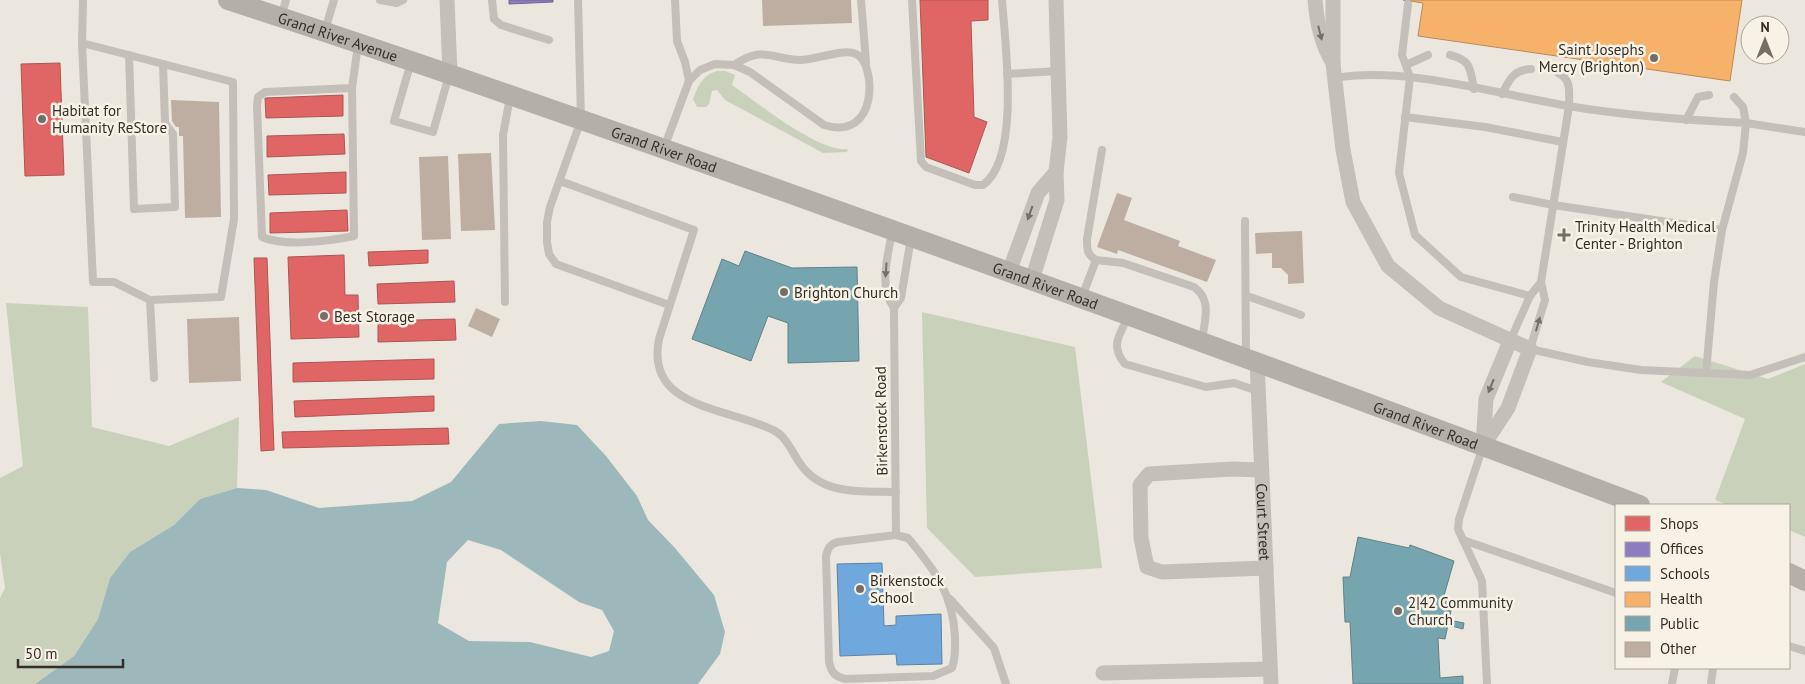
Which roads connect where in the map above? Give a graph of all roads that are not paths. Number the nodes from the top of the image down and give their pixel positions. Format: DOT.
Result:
graph roads {
  1 [pos="83,0"];
  2 [pos="228,0"];
  3 [pos="334,0"];
  4 [pos="380,0"];
  5 [pos="403,0"];
  6 [pos="447,0"];
  7 [pos="492,0"];
  8 [pos="578,0"];
  9 [pos="675,0"];
  10 [pos="860,0"];
  11 [pos="912,0"];
  12 [pos="1002,0"];
  13 [pos="1056,0"];
  14 [pos="1315,0"];
  15 [pos="1333,0"];
  16 [pos="1408,4"];
  17 [pos="283,9"];
  18 [pos="324,32"];
  19 [pos="549,40"];
  20 [pos="82,43"];
  21 [pos="358,43"];
  22 [pos="1428,54"];
  23 [pos="129,55"];
  24 [pos="1450,55"];
  25 [pos="412,61"];
  26 [pos="866,62"];
  27 [pos="162,64"];
  28 [pos="734,65"];
  29 [pos="1406,65"];
  30 [pos="1531,69"];
  31 [pos="1334,71"];
  32 [pos="1058,72"];
  33 [pos="450,73"];
  34 [pos="1558,73"];
  35 [pos="1007,74"];
  36 [pos="1410,77"];
  37 [pos="689,82"];
  38 [pos="352,88"];
  39 [pos="1474,89"];
  40 [pos="1502,94"];
  41 [pos="510,95"];
  42 [pos="1709,95"];
  43 [pos="1734,97"];
  44 [pos="1569,106"];
  45 [pos="1405,117"];
  46 [pos="582,120"];
  47 [pos="1686,120"];
  48 [pos="1746,122"];
  49 [pos="1805,132"];
  50 [pos="1563,142"];
  51 [pos="664,148"];
  52 [pos="1102,150"];
  53 [pos="1056,172"];
  54 [pos="560,181"];
  55 [pos="1513,197"];
  56 [pos="1553,205"];
  57 [pos="1245,221"];
  58 [pos="1722,230"];
  59 [pos="902,233"];
  60 [pos="1096,260"];
  61 [pos="1009,272"];
  62 [pos="1032,280"];
  63 [pos="1541,282"];
  64 [pos="1247,296"];
  65 [pos="1530,296"];
  66 [pos="1082,298"];
  67 [pos="150,300"];
  68 [pos="505,302"];
  69 [pos="669,305"];
  70 [pos="894,308"];
  71 [pos="1128,315"];
  72 [pos="1301,315"];
  73 [pos="1202,341"];
  74 [pos="1510,341"];
  75 [pos="1530,349"];
  76 [pos="1805,356"];
  77 [pos="1251,359"];
  78 [pos="1706,373"];
  79 [pos="154,378"];
  80 [pos="1258,391"];
  81 [pos="1482,446"];
  82 [pos="1260,470"];
  83 [pos="896,492"];
  84 [pos="1637,504"];
  85 [pos="896,535"];
  86 [pos="1463,540"];
  87 [pos="1266,568"];
  88 [pos="1790,574"];
  89 [pos="1805,581"];
  90 [pos="1615,593"];
  91 [pos="949,597"];
  92 [pos="1790,646"];
  93 [pos="1805,651"];
  94 [pos="1675,669"];
  95 [pos="1713,669"];
  96 [pos="1103,673"];
  97 [pos="1270,676"];
  98 [pos="1159,678"];
  99 [pos="1006,684"];
  100 [pos="1487,684"];
  101 [pos="1672,684"];
  102 [pos="1711,684"];
  1 -- 20 [label="lane"];
  2 -- 17 [label="main road, Grand River Avenue"];
  3 -- 18 [label="lane"];
  4 -- 5 [label="lane"];
  6 -- 33 [label="street"];
  7 -- 19 [label="lane"];
  8 -- 46 [label="lane"];
  9 -- 37 [label="lane"];
  10 -- 26 [label="lane"];
  11 -- 35 [label="lane"];
  12 -- 35 [label="lane"];
  13 -- 32 [label="street"];
  14 -- 31 [label="street, one-way"];
  15 -- 31 [label="street"];
  16 -- 29 [label="lane"];
  17 -- 18 [label="main road, Grand River Avenue"];
  18 -- 21 [label="main road, Grand River Avenue"];
  20 -- 23 [label="lane"];
  20 -- 67 [label="lane"];
  21 -- 25 [label="main road, Grand River Avenue"];
  21 -- 38 [label="lane"];
  22 -- 29 [label="lane"];
  23 -- 27 [label="lane"];
  23 -- 27 [label="lane"];
  24 -- 39 [label="lane"];
  25 -- 33 [label="main road, Grand River Avenue"];
  25 -- 33 [label="lane"];
  26 -- 28 [label="lane"];
  26 -- 28 [label="lane"];
  27 -- 67 [label="lane"];
  28 -- 37 [label="lane"];
  29 -- 36 [label="lane"];
  30 -- 40 [label="lane"];
  31 -- 36 [label="lane"];
  31 -- 74 [label="street"];
  32 -- 35 [label="lane"];
  32 -- 53 [label="street"];
  33 -- 41 [label="main road, Grand River Road"];
  34 -- 44 [label="lane"];
  36 -- 39 [label="lane"];
  36 -- 45 [label="lane"];
  37 -- 51 [label="lane"];
  38 -- 38 [label="lane"];
  39 -- 40 [label="lane"];
  40 -- 44 [label="lane"];
  41 -- 46 [label="main road, Grand River Road"];
  41 -- 68 [label="lane"];
  42 -- 47 [label="lane"];
  43 -- 48 [label="lane"];
  44 -- 47 [label="lane"];
  44 -- 50 [label="lane"];
  45 -- 50 [label="lane"];
  45 -- 65 [label="lane"];
  46 -- 51 [label="main road, Grand River Road"];
  46 -- 54 [label="lane"];
  47 -- 48 [label="lane"];
  48 -- 49 [label="lane"];
  48 -- 58 [label="lane"];
  50 -- 56 [label="lane"];
  51 -- 59 [label="main road, Grand River Road"];
  52 -- 60 [label="lane"];
  53 -- 61 [label="street, one-way"];
  53 -- 62 [label="street"];
  54 -- 69 [label="lane"];
  54 -- 69 [label="lane"];
  55 -- 56 [label="lane"];
  56 -- 58 [label="lane"];
  56 -- 63 [label="lane"];
  57 -- 64 [label="lane"];
  58 -- 78 [label="lane"];
  59 -- 61 [label="main road, Grand River Road"];
  59 -- 70 [label="lane, Birkenstock Road"];
  59 -- 70 [label="lane, Birkenstock Road, one-way"];
  60 -- 66 [label="lane"];
  60 -- 73 [label="lane"];
  61 -- 62 [label="main road, Grand River Road"];
  62 -- 66 [label="main road, Grand River Road"];
  63 -- 65 [label="lane"];
  75 -- 63 [label="lane, one-way"];
  64 -- 72 [label="lane"];
  64 -- 77 [label="lane"];
  65 -- 74 [label="lane"];
  66 -- 71 [label="main road, Grand River Road"];
  67 -- 79 [label="lane"];
  69 -- 83 [label="lane"];
  70 -- 83 [label="lane, Birkenstock Road"];
  71 -- 73 [label="main road, Grand River Road"];
  71 -- 80 [label="lane"];
  73 -- 77 [label="main road, Grand River Road"];
  74 -- 75 [label="street"];
  74 -- 81 [label="street, one-way"];
  75 -- 78 [label="lane"];
  75 -- 81 [label="street"];
  76 -- 78 [label="lane"];
  77 -- 80 [label="street, Court Street"];
  77 -- 81 [label="main road, Grand River Road"];
  80 -- 82 [label="street, Court Street"];
  81 -- 84 [label="main road, Grand River Road"];
  81 -- 86 [label="lane"];
  82 -- 87 [label="street, Court Street"];
  82 -- 87 [label="street"];
  83 -- 85 [label="lane, Birkenstock Road"];
  85 -- 91 [label="lane"];
  85 -- 91 [label="lane"];
  86 -- 90 [label="lane"];
  86 -- 100 [label="lane"];
  87 -- 97 [label="street, Court Street"];
  88 -- 89 [label="main road"];
  91 -- 99 [label="lane"];
  92 -- 93 [label="lane"];
  94 -- 101 [label="lane"];
  95 -- 102 [label="lane"];
  96 -- 98 [label="street"];
  97 -- 98 [label="street"];
}
